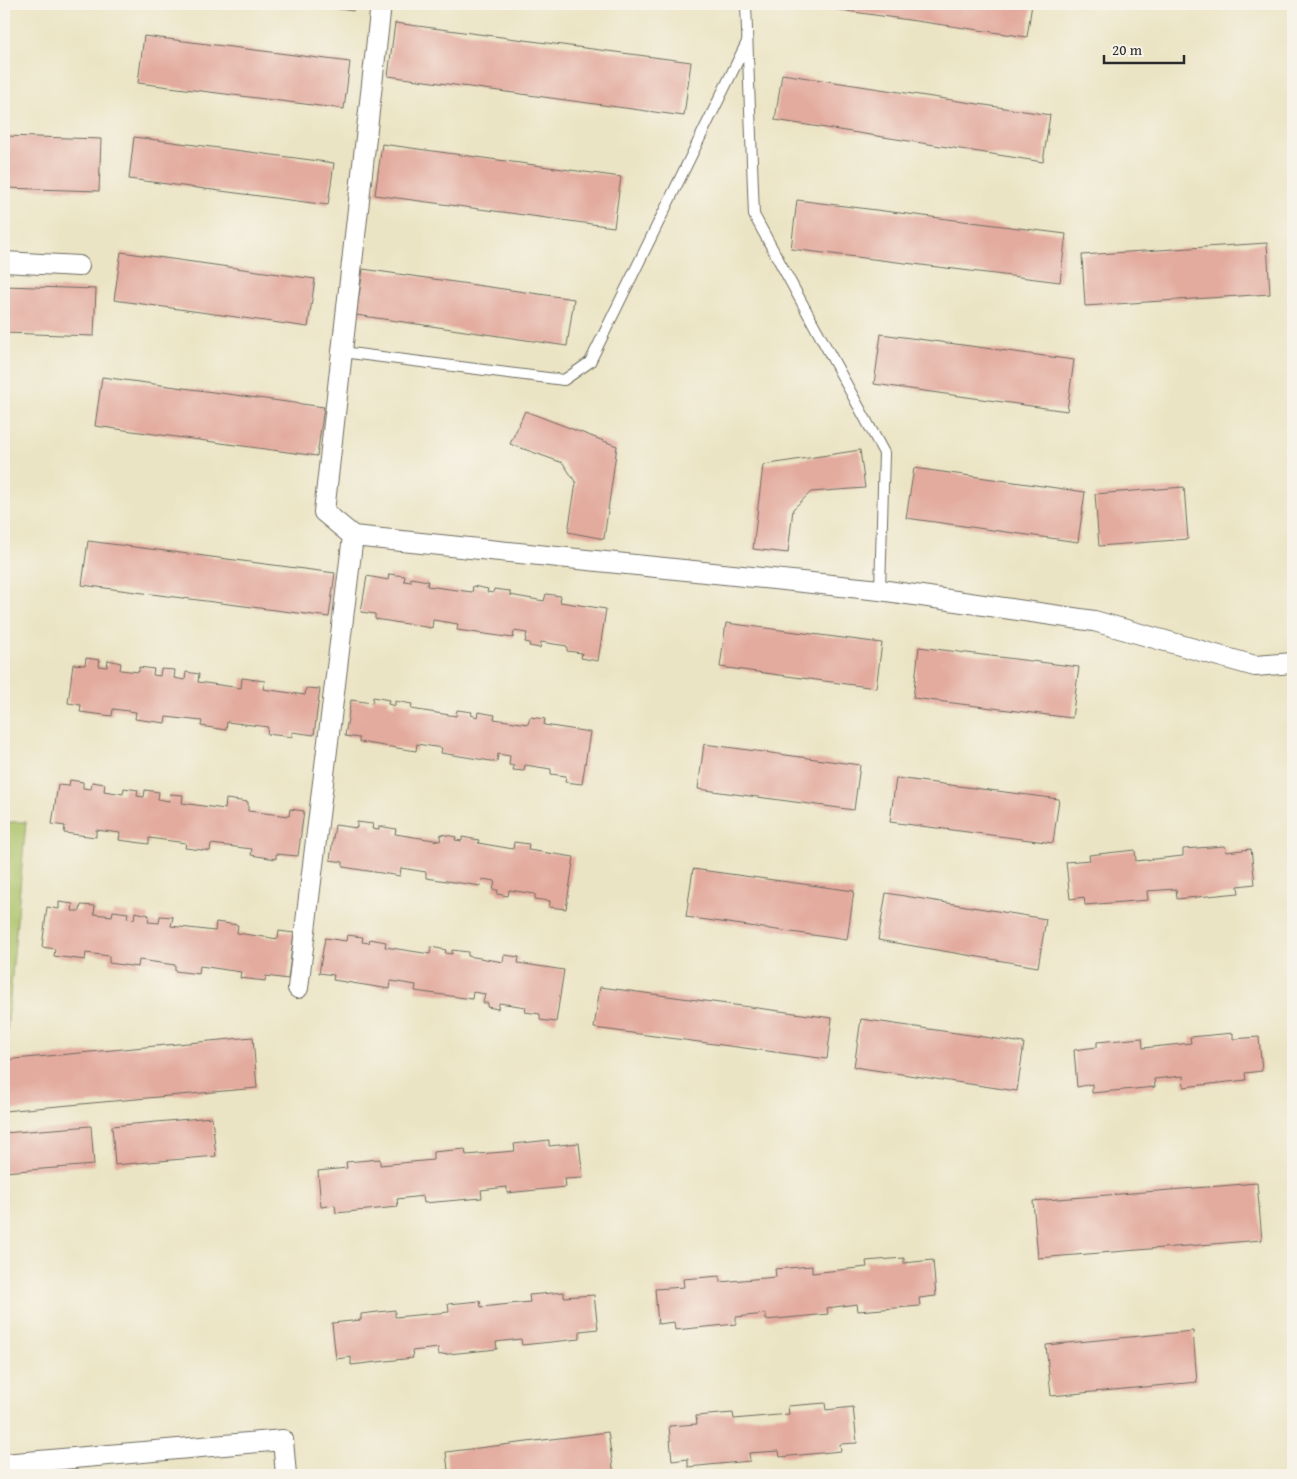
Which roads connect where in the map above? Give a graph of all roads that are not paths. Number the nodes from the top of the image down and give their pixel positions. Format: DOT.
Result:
graph roads {
  1 [pos="381,4"];
  2 [pos="746,4"];
  3 [pos="748,40"];
  4 [pos="4,262"];
  5 [pos="79,266"];
  6 [pos="342,352"];
  7 [pos="353,536"];
  8 [pos="880,590"];
  9 [pos="1293,663"];
  10 [pos="298,988"];
  11 [pos="4,1464"];
  12 [pos="286,1475"];
  1 -- 6 [label="street"];
  2 -- 3 [label="lane"];
  3 -- 6 [label="lane"];
  3 -- 8 [label="lane"];
  4 -- 5 [label="street"];
  6 -- 7 [label="street"];
  7 -- 8 [label="street"];
  7 -- 10 [label="street"];
  8 -- 9 [label="street"];
  11 -- 12 [label="street"];
}
